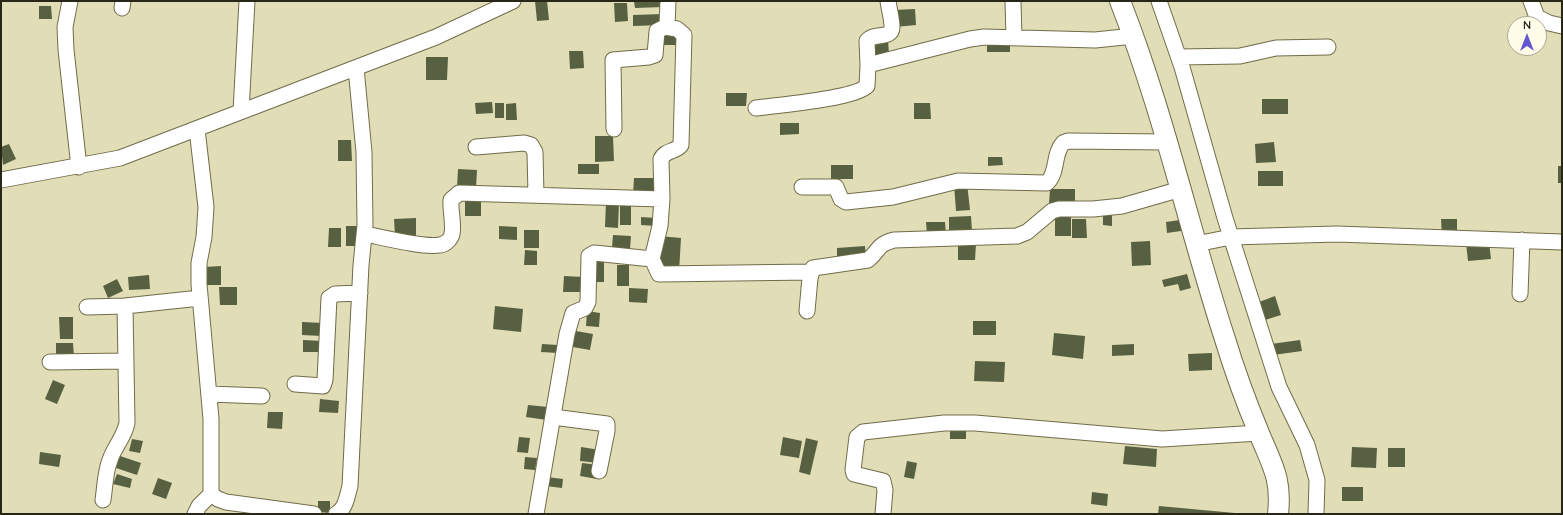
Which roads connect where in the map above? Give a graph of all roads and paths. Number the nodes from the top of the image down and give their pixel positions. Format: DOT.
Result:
graph roads {
  1 [pos="70,1"];
  2 [pos="247,1"];
  3 [pos="668,1"];
  4 [pos="888,1"];
  5 [pos="1013,1"];
  6 [pos="1120,1"];
  7 [pos="1159,1"];
  8 [pos="1530,1"];
  9 [pos="508,2"];
  10 [pos="1562,26"];
  11 [pos="665,27"];
  12 [pos="1134,36"];
  13 [pos="1014,38"];
  14 [pos="1328,47"];
  15 [pos="1179,57"];
  16 [pos="868,65"];
  17 [pos="356,68"];
  18 [pos="756,108"];
  19 [pos="241,111"];
  20 [pos="197,129"];
  21 [pos="614,129"];
  22 [pos="1166,142"];
  23 [pos="476,147"];
  24 [pos="79,167"];
  25 [pos="1,180"];
  26 [pos="802,187"];
  27 [pos="1181,189"];
  28 [pos="536,195"];
  29 [pos="662,199"];
  30 [pos="364,234"];
  31 [pos="1226,238"];
  32 [pos="1522,240"];
  33 [pos="1201,242"];
  34 [pos="1562,242"];
  35 [pos="652,259"];
  36 [pos="811,272"];
  37 [pos="360,293"];
  38 [pos="1520,294"];
  39 [pos="200,298"];
  40 [pos="125,306"];
  41 [pos="88,307"];
  42 [pos="807,311"];
  43 [pos="126,361"];
  44 [pos="50,362"];
  45 [pos="295,384"];
  46 [pos="209,394"];
  47 [pos="262,396"];
  48 [pos="553,417"];
  49 [pos="1259,433"];
  50 [pos="599,471"];
  51 [pos="212,494"];
  52 [pos="104,500"];
  53 [pos="262,510"];
  54 [pos="195,514"];
  55 [pos="314,514"];
  56 [pos="336,514"];
  57 [pos="536,514"];
  58 [pos="883,514"];
  59 [pos="1278,514"];
  60 [pos="1316,514"];
  1 -- 24 [label="street"];
  2 -- 19 [label="street"];
  3 -- 11 [label="street"];
  4 -- 16 [label="street"];
  5 -- 13 [label="street"];
  6 -- 12 [label="main road"];
  7 -- 15 [label="street"];
  8 -- 10 [label="street"];
  9 -- 17 [label="street"];
  11 -- 21 [label="street"];
  11 -- 29 [label="street"];
  12 -- 13 [label="street"];
  12 -- 22 [label="main road"];
  13 -- 16 [label="street"];
  14 -- 15 [label="street"];
  15 -- 31 [label="street"];
  16 -- 18 [label="street"];
  17 -- 19 [label="street"];
  17 -- 30 [label="street"];
  19 -- 20 [label="street"];
  20 -- 24 [label="street"];
  20 -- 39 [label="street"];
  22 -- 26 [label="street"];
  22 -- 27 [label="main road"];
  23 -- 28 [label="street"];
  24 -- 25 [label="street"];
  27 -- 33 [label="main road"];
  27 -- 36 [label="street"];
  28 -- 29 [label="street"];
  28 -- 30 [label="street"];
  29 -- 35 [label="street"];
  30 -- 37 [label="street"];
  31 -- 32 [label="street"];
  31 -- 33 [label="street"];
  31 -- 60 [label="street"];
  32 -- 34 [label="street"];
  32 -- 38 [label="street"];
  33 -- 49 [label="main road"];
  35 -- 36 [label="street"];
  35 -- 48 [label="street"];
  36 -- 42 [label="street"];
  37 -- 45 [label="street"];
  37 -- 56 [label="street"];
  39 -- 40 [label="street"];
  39 -- 46 [label="street"];
  40 -- 41 [label="street"];
  40 -- 43 [label="street"];
  43 -- 44 [label="street"];
  43 -- 52 [label="street"];
  46 -- 47 [label="street"];
  46 -- 51 [label="street"];
  48 -- 50 [label="street"];
  48 -- 57 [label="street"];
  49 -- 58 [label="street"];
  49 -- 59 [label="main road"];
  51 -- 53 [label="street"];
  51 -- 54 [label="street"];
  53 -- 55 [label="street"];
}
